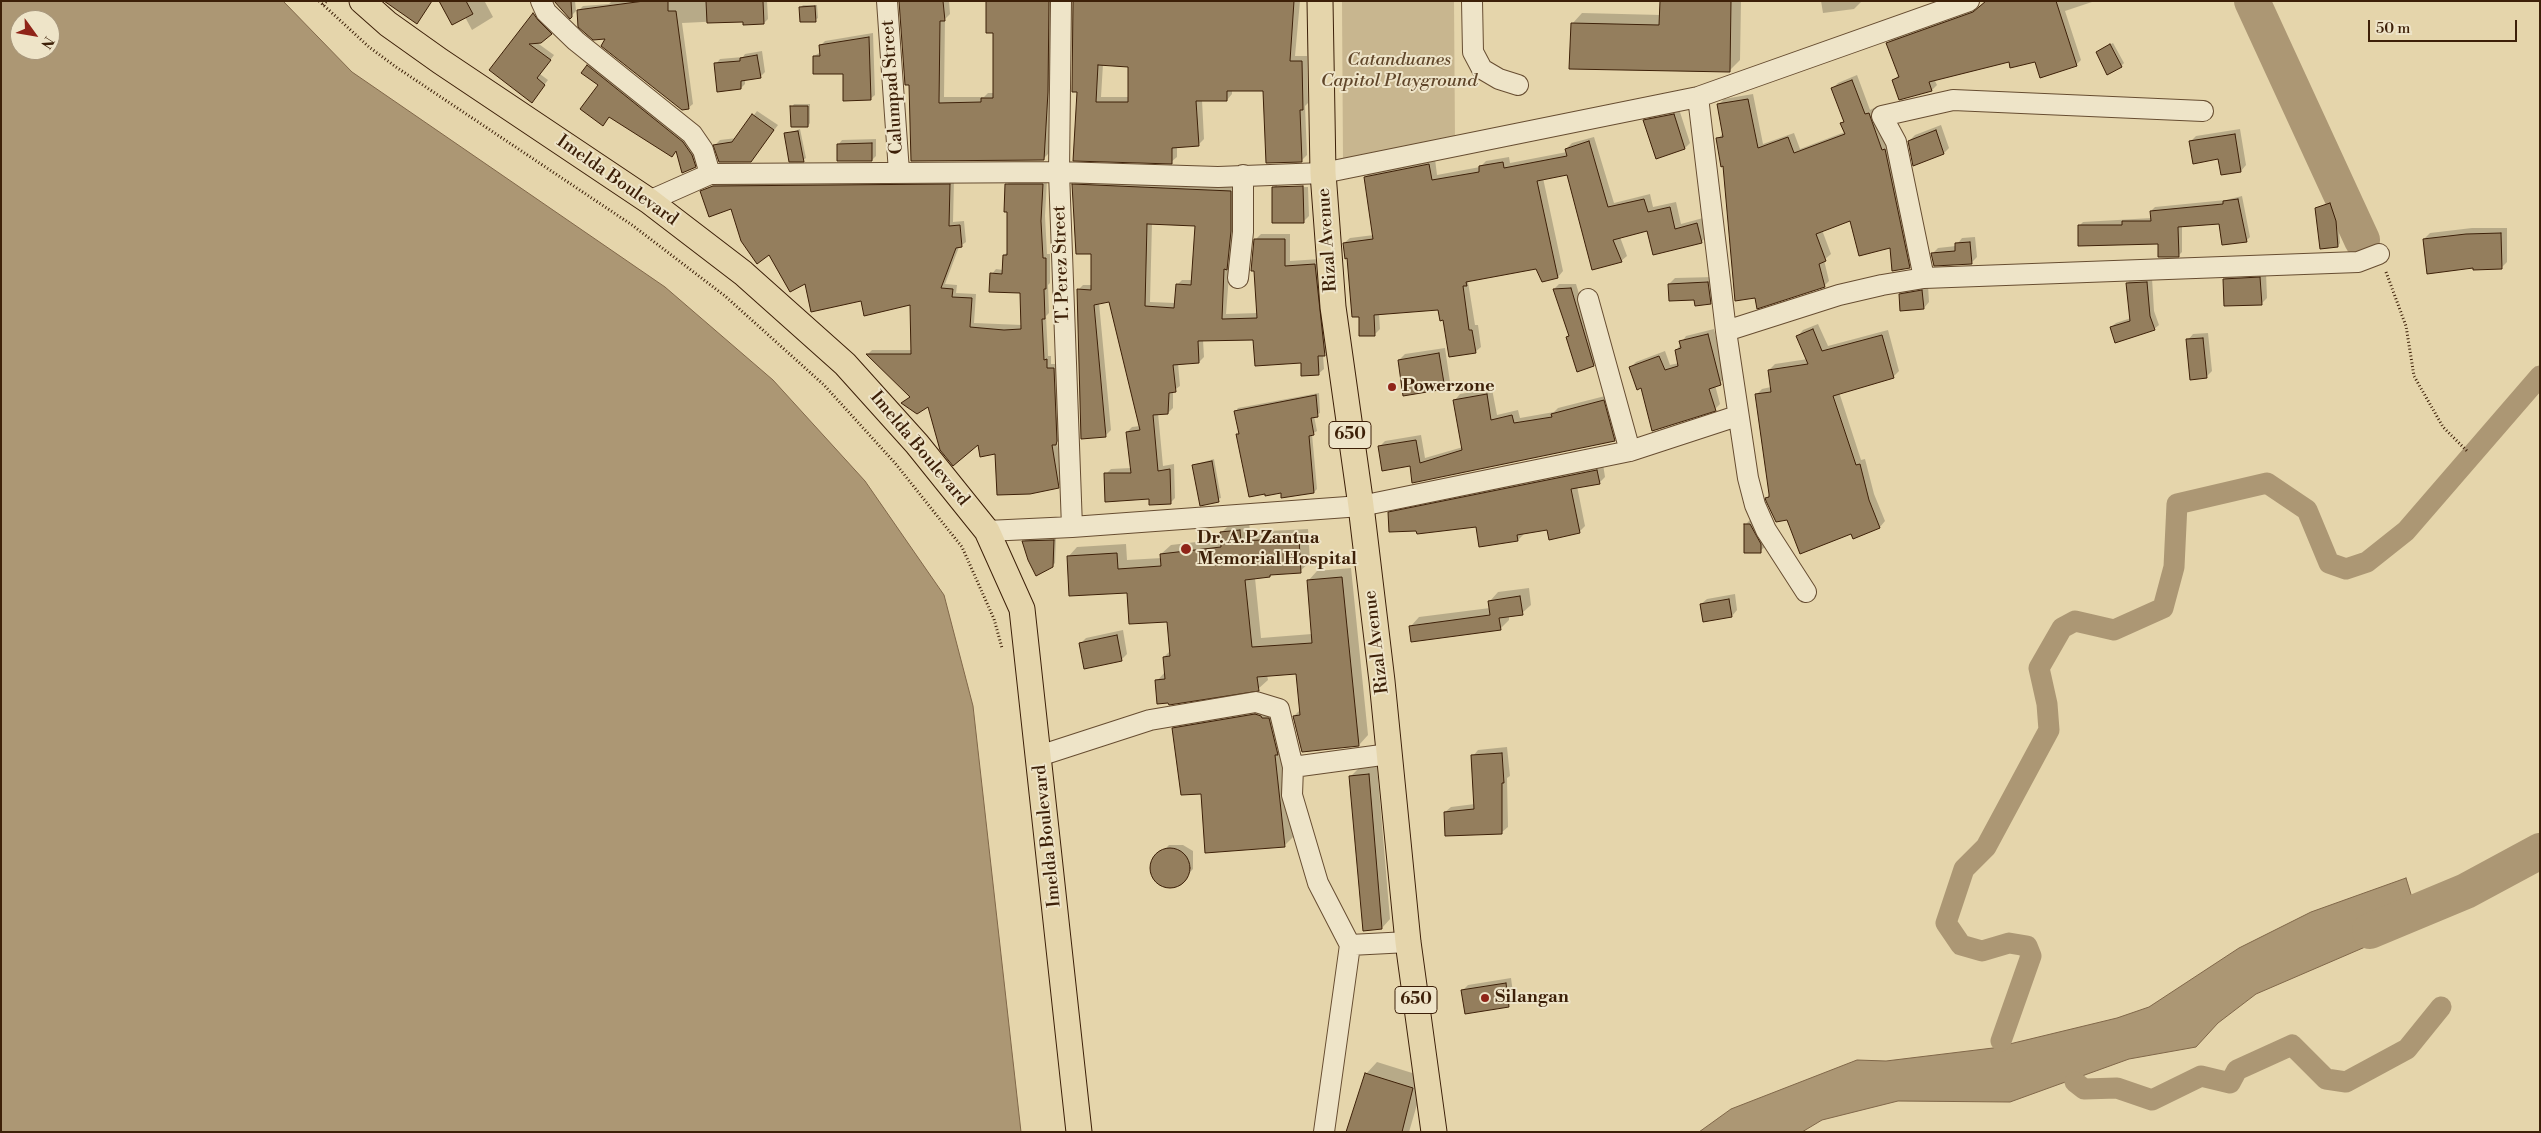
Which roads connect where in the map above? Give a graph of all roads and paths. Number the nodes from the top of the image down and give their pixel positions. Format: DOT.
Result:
graph roads {
  1 [pos="319,1"];
  2 [pos="327,1"];
  3 [pos="362,1"];
  4 [pos="541,1"];
  5 [pos="887,1"];
  6 [pos="1061,1"];
  7 [pos="1320,1"];
  8 [pos="1472,1"];
  9 [pos="1969,1"];
  10 [pos="323,6"];
  11 [pos="1518,85"];
  12 [pos="1698,97"];
  13 [pos="2203,111"];
  14 [pos="899,172"];
  15 [pos="1059,172"];
  16 [pos="1323,173"];
  17 [pos="710,174"];
  18 [pos="1243,175"];
  19 [pos="649,201"];
  20 [pos="2379,254"];
  21 [pos="1238,278"];
  22 [pos="1924,278"];
  23 [pos="1588,299"];
  24 [pos="1726,331"];
  25 [pos="1737,416"];
  26 [pos="1630,451"];
  27 [pos="2468,452"];
  28 [pos="1361,506"];
  29 [pos="1072,527"];
  30 [pos="987,531"];
  31 [pos="962,547"];
  32 [pos="1806,592"];
  33 [pos="1389,754"];
  34 [pos="1039,756"];
  35 [pos="1293,767"];
  36 [pos="1408,942"];
  37 [pos="1350,945"];
  38 [pos="1079,1132"];
  39 [pos="1324,1132"];
  40 [pos="1434,1132"];
  1 -- 10 [label="path"];
  2 -- 10 [label="path"];
  3 -- 19 [label="main road, Imelda Boulevard"];
  4 -- 17 [label="street"];
  5 -- 14 [label="street, Calumpad Street"];
  6 -- 15 [label="street, T. Perez Street"];
  7 -- 16 [label="main road, Rizal Avenue / 650"];
  8 -- 11 [label="street"];
  9 -- 12 [label="street"];
  10 -- 31 [label="path"];
  12 -- 16 [label="street"];
  12 -- 24 [label="street"];
  13 -- 22 [label="street"];
  14 -- 15 [label="street"];
  14 -- 17 [label="street"];
  15 -- 18 [label="street"];
  15 -- 29 [label="street, T. Perez Street"];
  16 -- 18 [label="street"];
  16 -- 28 [label="main road, Rizal Avenue / 650"];
  17 -- 19 [label="street"];
  18 -- 21 [label="street"];
  19 -- 30 [label="main road, Imelda Boulevard"];
  20 -- 22 [label="street"];
  20 -- 27 [label="path"];
  22 -- 24 [label="street"];
  23 -- 26 [label="street"];
  24 -- 25 [label="street"];
  25 -- 26 [label="street"];
  25 -- 32 [label="street"];
  26 -- 28 [label="street"];
  28 -- 29 [label="street"];
  28 -- 33 [label="main road, Rizal Avenue / 650"];
  29 -- 30 [label="street"];
  30 -- 34 [label="main road, Imelda Boulevard"];
  33 -- 35 [label="street"];
  33 -- 36 [label="main road, Rizal Avenue / 650"];
  34 -- 35 [label="street"];
  34 -- 38 [label="main road, Imelda Boulevard"];
  35 -- 37 [label="street"];
  36 -- 37 [label="street"];
  36 -- 40 [label="main road, Rizal Avenue / 650"];
  37 -- 39 [label="street"];
}
